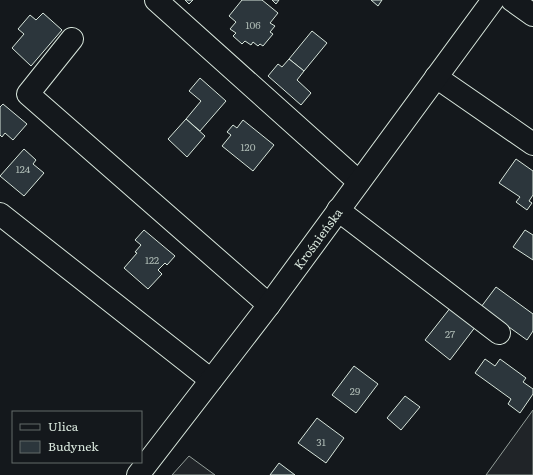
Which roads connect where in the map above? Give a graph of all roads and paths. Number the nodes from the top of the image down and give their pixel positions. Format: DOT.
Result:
graph roads {
  1 [pos="156,0"];
  2 [pos="493,0"];
  3 [pos="512,0"];
  4 [pos="533,15"];
  5 [pos="72,39"];
  6 [pos="436,77"];
  7 [pos="533,144"];
  8 [pos="359,182"];
  9 [pos="338,210"];
  10 [pos="0,214"];
  11 [pos="269,305"];
  12 [pos="499,333"];
  13 [pos="211,380"];
  14 [pos="138,475"];
  1 -- 8 [label="main road"];
  2 -- 6 [label="main road, Krośnieńska"];
  3 -- 4 [label="main road"];
  5 -- 11 [label="main road"];
  6 -- 7 [label="main road"];
  6 -- 8 [label="main road, Krośnieńska"];
  8 -- 9 [label="main road, Krośnieńska"];
  9 -- 11 [label="main road, Krośnieńska"];
  9 -- 12 [label="main road"];
  10 -- 13 [label="main road"];
  11 -- 13 [label="main road, Krośnieńska"];
  13 -- 14 [label="main road, Krośnieńska"];
}
